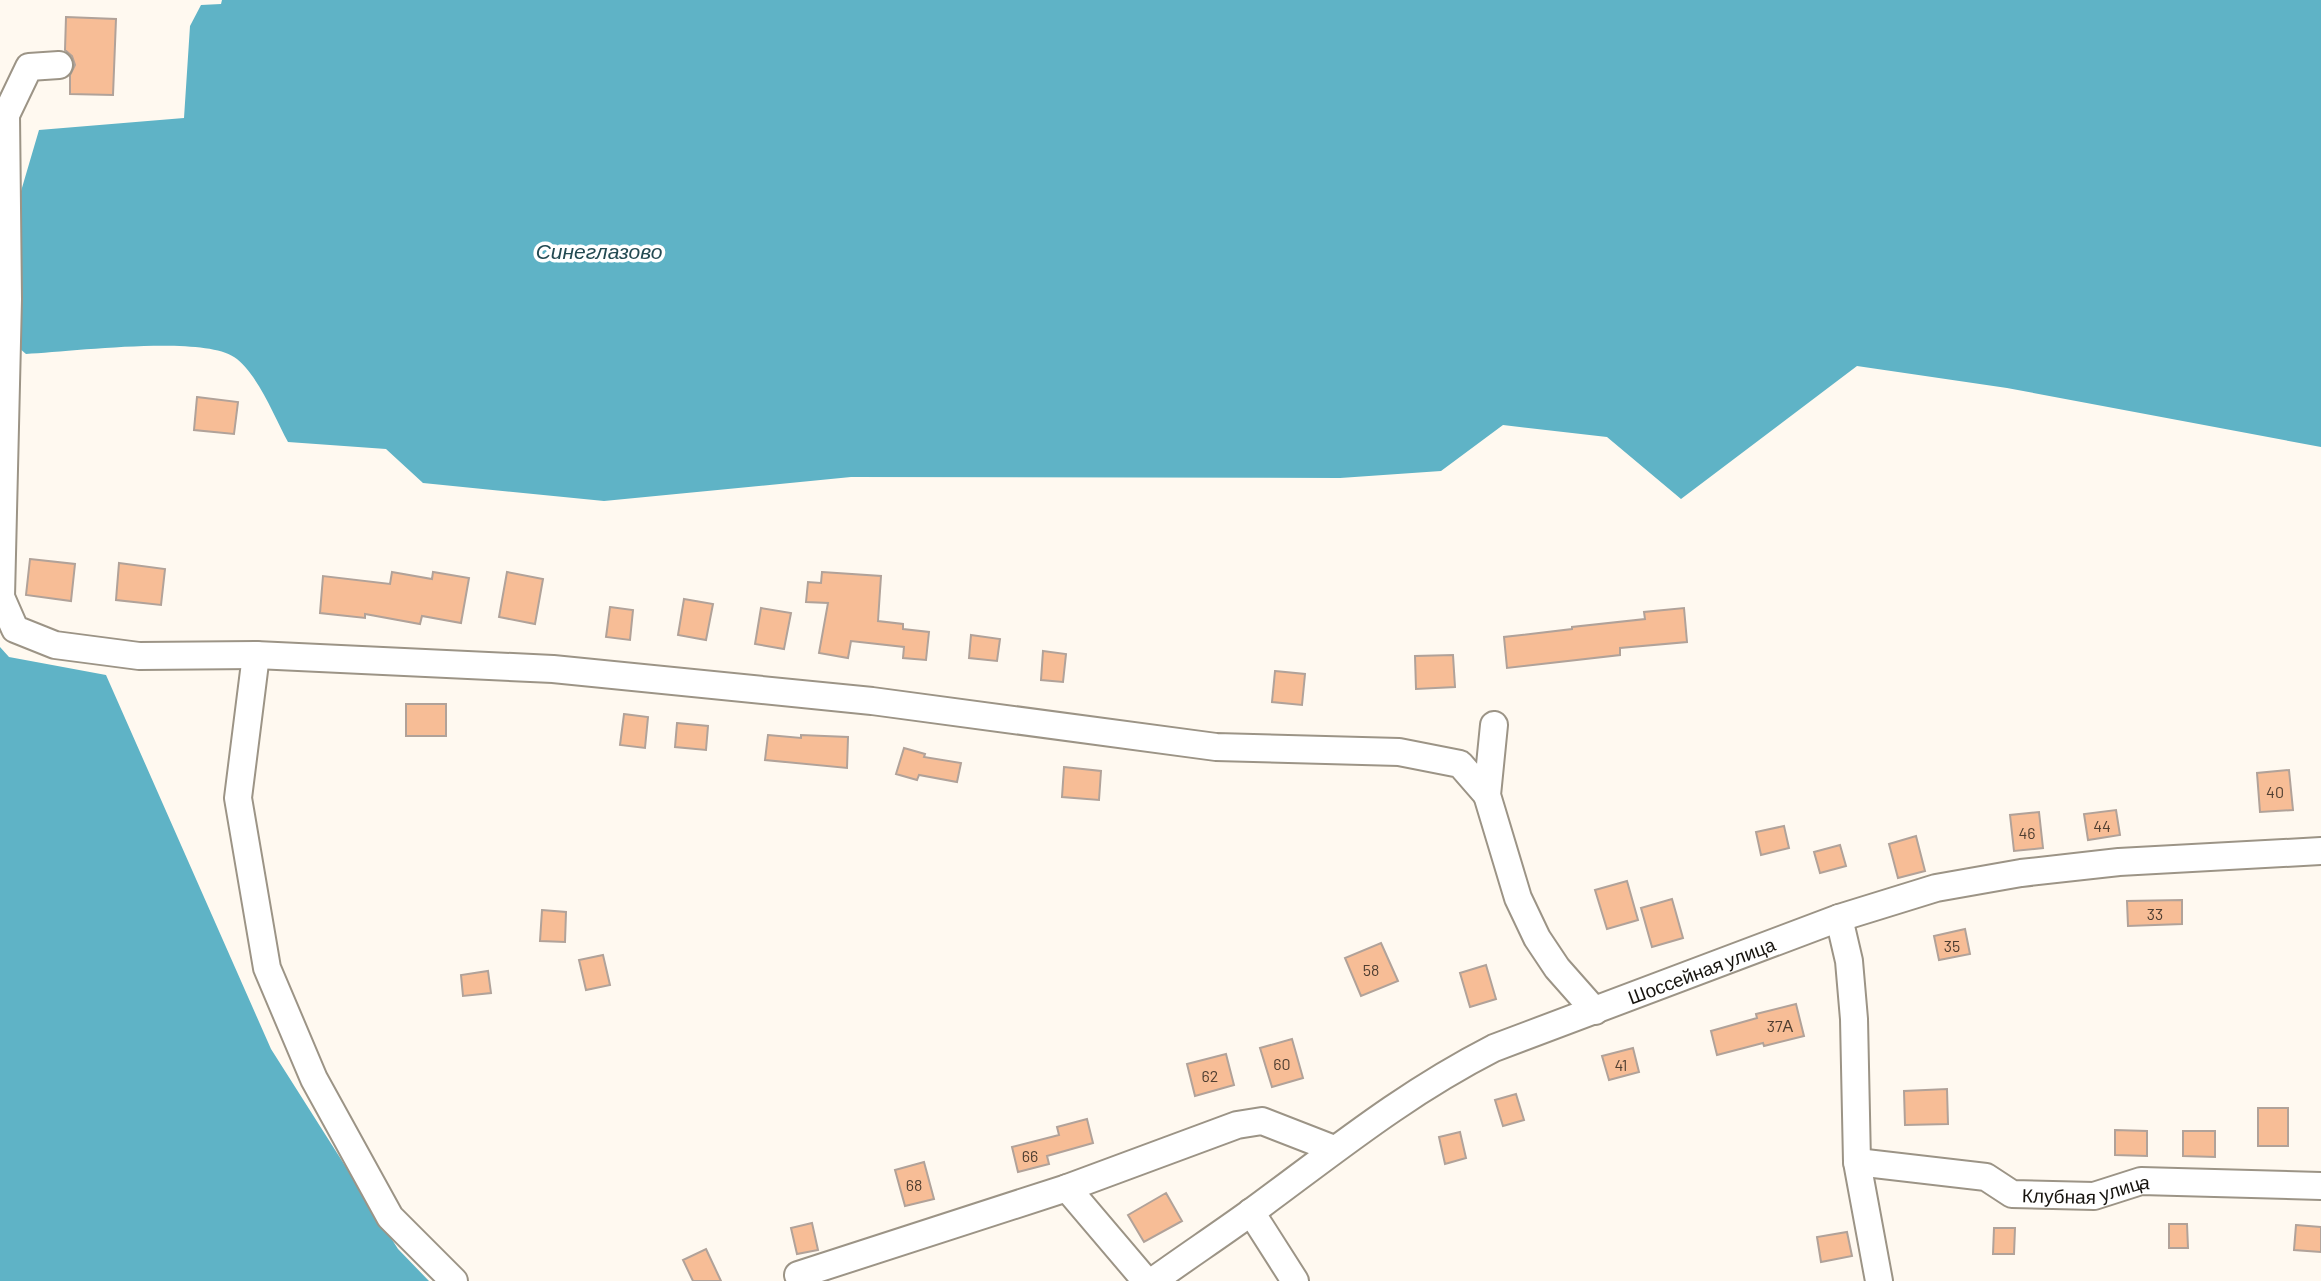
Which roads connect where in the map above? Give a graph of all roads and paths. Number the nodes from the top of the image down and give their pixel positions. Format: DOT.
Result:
graph roads {
  1 [pos="59,65"];
  2 [pos="256,655"];
  3 [pos="1494,725"];
  4 [pos="1486,795"];
  5 [pos="2321,851"];
  6 [pos="1839,918"];
  7 [pos="1595,1011"];
  8 [pos="1334,1149"];
  9 [pos="1857,1162"];
  10 [pos="2321,1186"];
  11 [pos="1068,1188"];
  12 [pos="1251,1212"];
  13 [pos="798,1275"];
  14 [pos="454,1281"];
  15 [pos="1146,1281"];
  16 [pos="1153,1281"];
  17 [pos="1295,1281"];
  18 [pos="1879,1281"];
  1 -- 2 [label="street"];
  2 -- 4 [label="street"];
  2 -- 14 [label="street"];
  3 -- 4 [label="street"];
  4 -- 7 [label="street"];
  5 -- 6 [label="street, Шоссейная улица"];
  6 -- 7 [label="street, Шоссейная улица"];
  6 -- 9 [label="street"];
  7 -- 8 [label="street, Шоссейная улица"];
  8 -- 11 [label="street"];
  8 -- 12 [label="street, Шоссейная улица"];
  9 -- 10 [label="street, Клубная улица"];
  9 -- 18 [label="street"];
  11 -- 13 [label="street"];
  11 -- 15 [label="street"];
  12 -- 16 [label="street, Шоссейная улица"];
  12 -- 17 [label="street"];
}
